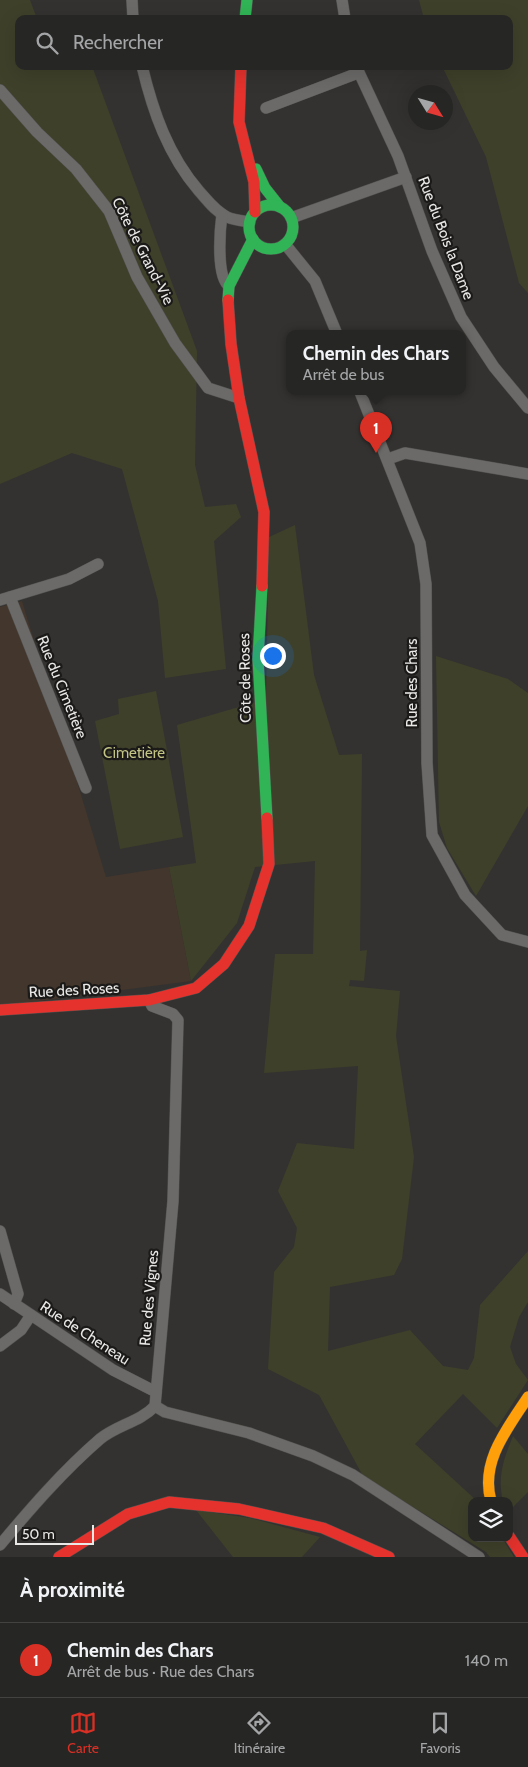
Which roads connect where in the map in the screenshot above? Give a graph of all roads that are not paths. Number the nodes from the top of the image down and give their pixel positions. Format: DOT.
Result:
graph roads {
  1 [pos="132,0"];
  2 [pos="247,0"];
  3 [pos="342,0"];
  4 [pos="133,15"];
  5 [pos="245,15"];
  6 [pos="344,15"];
  7 [pos="143,70"];
  8 [pos="241,70"];
  9 [pos="355,70"];
  10 [pos="357,70"];
  11 [pos="0,90"];
  12 [pos="266,108"];
  13 [pos="248,154"];
  14 [pos="406,177"];
  15 [pos="280,207"];
  16 [pos="222,214"];
  17 [pos="253,217"];
  18 [pos="291,218"];
  19 [pos="253,239"];
  20 [pos="285,244"];
  21 [pos="269,249"];
  22 [pos="229,286"];
  23 [pos="230,300"];
  24 [pos="335,330"];
  25 [pos="361,395"];
  26 [pos="239,398"];
  27 [pos="528,408"];
  28 [pos="388,459"];
  29 [pos="528,474"];
  30 [pos="98,564"];
  31 [pos="5,599"];
  32 [pos="86,788"];
  33 [pos="528,942"];
  34 [pos="150,1000"];
  35 [pos="0,1010"];
  36 [pos="0,1232"];
  37 [pos="0,1294"];
  38 [pos="14,1304"];
  39 [pos="31,1316"];
  40 [pos="0,1346"];
  41 [pos="156,1392"];
  42 [pos="528,1397"];
  43 [pos="155,1406"];
  44 [pos="490,1497"];
  45 [pos="513,1542"];
  46 [pos="0,1545"];
  47 [pos="59,1557"];
  48 [pos="389,1557"];
  49 [pos="480,1557"];
  50 [pos="523,1557"];
  1 -- 4 [label="street"];
  2 -- 5 [label="street"];
  3 -- 6 [label="street"];
  7 -- 16 [label="street"];
  8 -- 13 [label="street"];
  9 -- 12 [label="street"];
  10 -- 14 [label="street, Rue du Bois la Dame"];
  11 -- 26 [label="street, Côte de Grand-Vie"];
  13 -- 15 [label="street"];
  13 -- 17 [label="street"];
  14 -- 18 [label="street"];
  14 -- 27 [label="street, Rue du Bois la Dame"];
  15 -- 17 [label="street"];
  15 -- 18 [label="street"];
  16 -- 17 [label="street"];
  16 -- 22 [label="street"];
  17 -- 19 [label="street"];
  18 -- 20 [label="street"];
  19 -- 21 [label="street"];
  19 -- 22 [label="street"];
  20 -- 21 [label="street"];
  20 -- 24 [label="street"];
  21 -- 23 [label="street, Côte de Roses"];
  22 -- 23 [label="street, Côte de Roses"];
  23 -- 26 [label="street, Côte de Roses"];
  25 -- 28 [label="street, Rue des Chars"];
  26 -- 34 [label="street, Côte de Roses"];
  28 -- 29 [label="street"];
  28 -- 33 [label="street, Rue des Chars"];
  30 -- 31 [label="street"];
  31 -- 32 [label="street, Rue du Cimetière"];
  34 -- 35 [label="street, Rue des Roses"];
  34 -- 41 [label="street, Rue des Vignes"];
  36 -- 38 [label="street"];
  37 -- 38 [label="street, Rue de Cheneau"];
  38 -- 39 [label="street, Rue de Cheneau"];
  39 -- 40 [label="street"];
  39 -- 41 [label="street, Rue de Cheneau"];
  41 -- 43 [label="street, Rue des Vignes"];
  42 -- 44 [label="street"];
  43 -- 46 [label="street"];
  43 -- 49 [label="street"];
  45 -- 50 [label="street"];
  47 -- 48 [label="street"];
}
